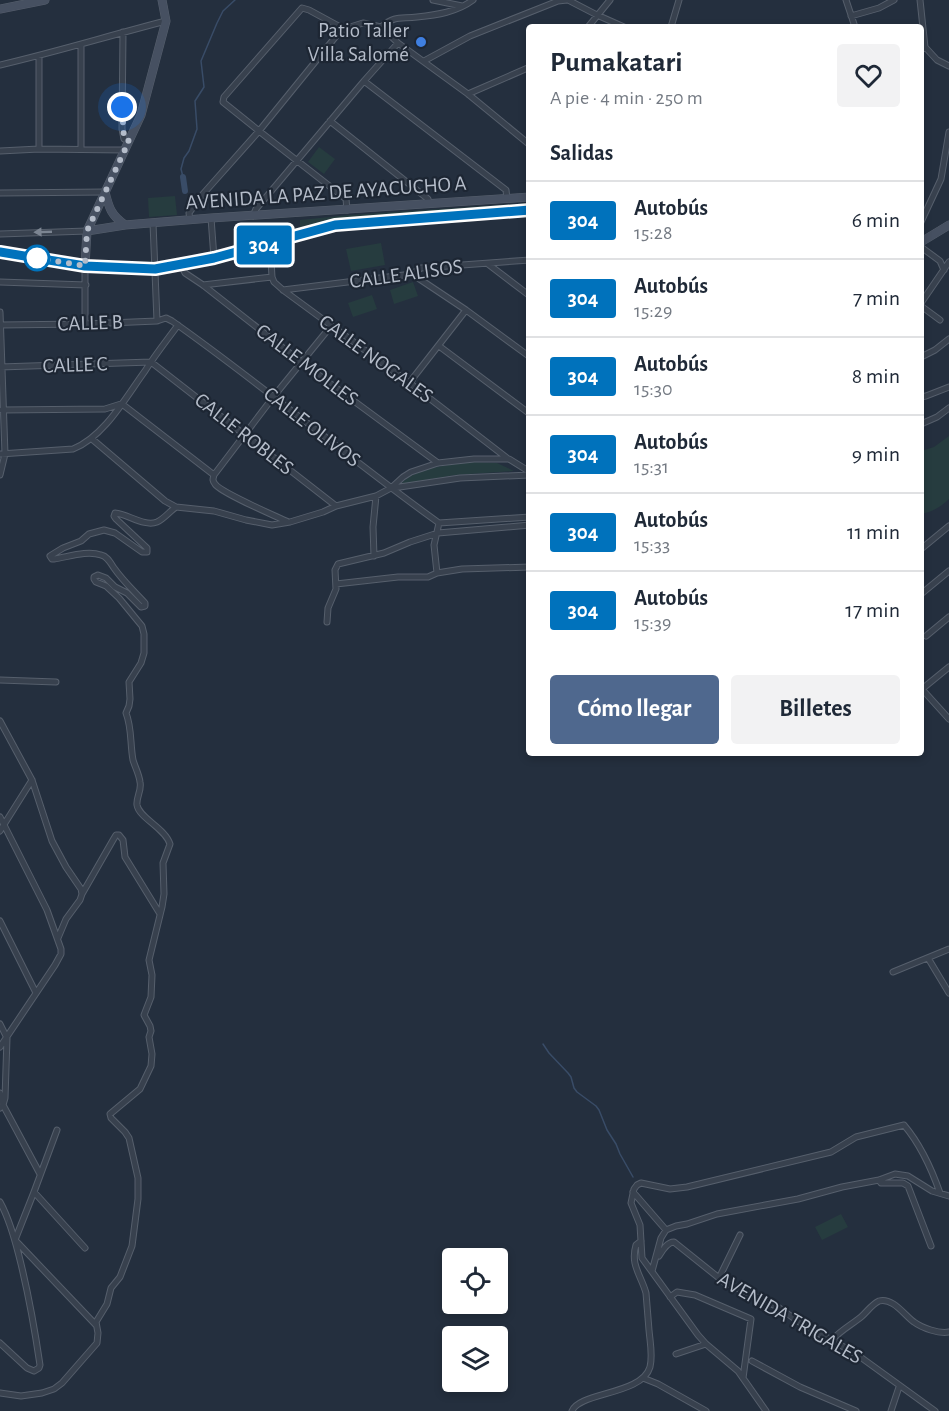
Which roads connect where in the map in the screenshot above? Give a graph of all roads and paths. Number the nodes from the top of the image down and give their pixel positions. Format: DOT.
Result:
graph roads {
  1 [pos="45,0"];
  2 [pos="162,0"];
  3 [pos="433,0"];
  4 [pos="473,0"];
  5 [pos="567,0"];
  6 [pos="610,0"];
  7 [pos="679,0"];
  8 [pos="846,0"];
  9 [pos="894,0"];
  10 [pos="920,0"];
  11 [pos="463,7"];
  12 [pos="0,9"];
  13 [pos="597,15"];
  14 [pos="851,16"];
  15 [pos="166,21"];
  16 [pos="590,24"];
  17 [pos="617,24"];
  18 [pos="671,24"];
  19 [pos="854,24"];
  20 [pos="922,24"];
  21 [pos="381,27"];
  22 [pos="344,29"];
  23 [pos="123,32"];
  24 [pos="398,43"];
  25 [pos="81,45"];
  26 [pos="924,49"];
  27 [pos="39,56"];
  28 [pos="424,61"];
  29 [pos="0,65"];
  30 [pos="949,66"];
  31 [pos="526,70"];
  32 [pos="364,81"];
  33 [pos="468,94"];
  34 [pos="330,121"];
  35 [pos="259,131"];
  36 [pos="949,132"];
  37 [pos="129,141"];
  38 [pos="526,141"];
  39 [pos="39,149"];
  40 [pos="81,149"];
  41 [pos="124,150"];
  42 [pos="0,151"];
  43 [pos="297,160"];
  44 [pos="941,179"];
  45 [pos="949,180"];
  46 [pos="105,192"];
  47 [pos="0,193"];
  48 [pos="526,197"];
  49 [pos="507,199"];
  50 [pos="429,204"];
  51 [pos="347,210"];
  52 [pos="526,210"];
  53 [pos="253,216"];
  54 [pos="924,216"];
  55 [pos="211,218"];
  56 [pos="190,220"];
  57 [pos="153,223"];
  58 [pos="125,225"];
  59 [pos="949,225"];
  60 [pos="940,229"];
  61 [pos="87,231"];
  62 [pos="924,233"];
  63 [pos="0,234"];
  64 [pos="924,240"];
  65 [pos="270,244"];
  66 [pos="924,249"];
  67 [pos="0,252"];
  68 [pos="214,258"];
  69 [pos="526,260"];
  70 [pos="949,262"];
  71 [pos="488,264"];
  72 [pos="181,265"];
  73 [pos="85,266"];
  74 [pos="155,269"];
  75 [pos="944,270"];
  76 [pos="412,274"];
  77 [pos="272,277"];
  78 [pos="0,282"];
  79 [pos="86,285"];
  80 [pos="203,285"];
  81 [pos="283,290"];
  82 [pos="526,293"];
  83 [pos="924,300"];
  84 [pos="924,307"];
  85 [pos="466,310"];
  86 [pos="0,312"];
  87 [pos="940,320"];
  88 [pos="157,321"];
  89 [pos="85,324"];
  90 [pos="0,325"];
  91 [pos="178,325"];
  92 [pos="331,326"];
  93 [pos="949,339"];
  94 [pos="439,346"];
  95 [pos="526,354"];
  96 [pos="924,356"];
  97 [pos="151,362"];
  98 [pos="301,362"];
  99 [pos="1,367"];
  100 [pos="411,384"];
  101 [pos="949,387"];
  102 [pos="274,396"];
  103 [pos="924,396"];
  104 [pos="122,404"];
  105 [pos="949,408"];
  106 [pos="2,410"];
  107 [pos="526,411"];
  108 [pos="924,423"];
  109 [pos="244,434"];
  110 [pos="92,439"];
  111 [pos="2,454"];
  112 [pos="508,459"];
  113 [pos="438,463"];
  114 [pos="526,470"];
  115 [pos="526,473"];
  116 [pos="0,475"];
  117 [pos="214,475"];
  118 [pos="391,488"];
  119 [pos="376,496"];
  120 [pos="336,506"];
  121 [pos="176,507"];
  122 [pos="526,517"];
  123 [pos="290,522"];
  124 [pos="439,523"];
  125 [pos="526,525"];
  126 [pos="949,526"];
  127 [pos="438,533"];
  128 [pos="924,547"];
  129 [pos="374,556"];
  130 [pos="526,567"];
  131 [pos="949,571"];
  132 [pos="437,573"];
  133 [pos="336,584"];
  134 [pos="924,592"];
  135 [pos="949,617"];
  136 [pos="327,622"];
  137 [pos="926,636"];
  138 [pos="949,667"];
  139 [pos="0,680"];
  140 [pos="56,682"];
  141 [pos="924,686"];
  142 [pos="924,691"];
  143 [pos="949,717"];
  144 [pos="0,721"];
  145 [pos="32,780"];
  146 [pos="0,817"];
  147 [pos="4,824"];
  148 [pos="0,831"];
  149 [pos="82,894"];
  150 [pos="160,914"];
  151 [pos="0,921"];
  152 [pos="58,938"];
  153 [pos="949,949"];
  154 [pos="928,958"];
  155 [pos="893,972"];
  156 [pos="36,993"];
  157 [pos="949,993"];
  158 [pos="0,1024"];
  159 [pos="7,1038"];
  160 [pos="0,1047"];
  161 [pos="0,1093"];
  162 [pos="2,1106"];
  163 [pos="57,1130"];
  164 [pos="40,1174"];
  165 [pos="879,1180"];
  166 [pos="34,1192"];
  167 [pos="633,1192"];
  168 [pos="940,1193"];
  169 [pos="949,1196"];
  170 [pos="0,1202"];
  171 [pos="2,1214"];
  172 [pos="666,1230"];
  173 [pos="740,1235"];
  174 [pos="15,1240"];
  175 [pos="641,1241"];
  176 [pos="931,1246"];
  177 [pos="85,1248"];
  178 [pos="656,1257"];
  179 [pos="652,1271"];
  180 [pos="719,1278"];
  181 [pos="670,1297"];
  182 [pos="96,1325"];
  183 [pos="949,1332"];
  184 [pos="832,1340"];
  185 [pos="0,1343"];
  186 [pos="706,1344"];
  187 [pos="676,1354"];
  188 [pos="752,1361"];
  189 [pos="643,1378"];
  190 [pos="743,1378"];
  191 [pos="899,1387"];
  192 [pos="0,1393"];
  193 [pos="572,1411"];
  194 [pos="706,1411"];
  195 [pos="766,1411"];
  196 [pos="856,1411"];
  197 [pos="891,1411"];
  198 [pos="935,1411"];
  1 -- 12 [label="main road"];
  2 -- 15 [label="main road"];
  3 -- 11 [label="street"];
  4 -- 11 [label="street"];
  5 -- 13 [label="street"];
  5 -- 28 [label="street"];
  6 -- 13 [label="street"];
  7 -- 18 [label="street"];
  8 -- 14 [label="street"];
  9 -- 14 [label="street"];
  10 -- 20 [label="street"];
  11 -- 21 [label="street"];
  13 -- 16 [label="street"];
  13 -- 17 [label="street"];
  14 -- 19 [label="street"];
  15 -- 23 [label="street"];
  15 -- 37 [label="main road"];
  21 -- 22 [label="street"];
  21 -- 24 [label="street"];
  22 -- 35 [label="street"];
  22 -- 35 [label="street"];
  23 -- 25 [label="street"];
  23 -- 37 [label="street"];
  24 -- 28 [label="street"];
  24 -- 32 [label="street"];
  25 -- 27 [label="street"];
  25 -- 40 [label="street"];
  26 -- 30 [label="street"];
  27 -- 29 [label="street"];
  27 -- 39 [label="street"];
  28 -- 33 [label="street"];
  31 -- 33 [label="street"];
  32 -- 34 [label="street"];
  32 -- 49 [label="street"];
  33 -- 38 [label="street"];
  34 -- 43 [label="street"];
  34 -- 50 [label="street"];
  35 -- 43 [label="street"];
  35 -- 56 [label="street"];
  36 -- 44 [label="street"];
  37 -- 41 [label="main road"];
  39 -- 40 [label="street"];
  39 -- 42 [label="street"];
  40 -- 41 [label="street"];
  41 -- 46 [label="main road"];
  43 -- 51 [label="street"];
  43 -- 53 [label="street"];
  44 -- 45 [label="street"];
  44 -- 54 [label="street"];
  46 -- 47 [label="street"];
  46 -- 58 [label="main road"];
  46 -- 61 [label="main road"];
  48 -- 49 [label="main road, AVENIDA LA PAZ DE AYACUCHO A"];
  49 -- 50 [label="main road, AVENIDA LA PAZ DE AYACUCHO A"];
  50 -- 51 [label="main road, AVENIDA LA PAZ DE AYACUCHO A"];
  51 -- 53 [label="main road, AVENIDA LA PAZ DE AYACUCHO A"];
  52 -- 65 [label="main road"];
  53 -- 55 [label="main road, AVENIDA LA PAZ DE AYACUCHO A"];
  55 -- 56 [label="main road, AVENIDA LA PAZ DE AYACUCHO A"];
  55 -- 68 [label="street"];
  56 -- 57 [label="main road, AVENIDA LA PAZ DE AYACUCHO A"];
  57 -- 58 [label="main road, AVENIDA LA PAZ DE AYACUCHO A"];
  57 -- 74 [label="street"];
  58 -- 61 [label="main road, AVENIDA LA PAZ DE AYACUCHO A"];
  59 -- 60 [label="main road"];
  60 -- 62 [label="main road"];
  60 -- 64 [label="main road"];
  61 -- 63 [label="street, AVENIDA LA PAZ DE AYACUCHO A, one-way"];
  61 -- 73 [label="main road"];
  65 -- 68 [label="main road"];
  65 -- 77 [label="street"];
  66 -- 75 [label="street"];
  67 -- 73 [label="street"];
  68 -- 72 [label="main road"];
  69 -- 71 [label="street, CALLE ALISOS"];
  70 -- 75 [label="street"];
  71 -- 76 [label="street, CALLE ALISOS"];
  71 -- 82 [label="street"];
  72 -- 74 [label="main road"];
  72 -- 80 [label="street, CALLE MOLLES"];
  73 -- 74 [label="main road"];
  73 -- 79 [label="street"];
  74 -- 88 [label="street"];
  75 -- 83 [label="street"];
  76 -- 81 [label="street, CALLE ALISOS"];
  76 -- 85 [label="street"];
  77 -- 80 [label="street"];
  77 -- 81 [label="street, CALLE NOGALES"];
  78 -- 79 [label="street"];
  79 -- 89 [label="street"];
  80 -- 98 [label="street, CALLE MOLLES"];
  81 -- 92 [label="street, CALLE NOGALES"];
  84 -- 87 [label="street"];
  85 -- 94 [label="street"];
  85 -- 95 [label="street"];
  86 -- 90 [label="street"];
  88 -- 89 [label="street, CALLE B"];
  88 -- 91 [label="street, CALLE B"];
  89 -- 90 [label="street, CALLE B"];
  90 -- 99 [label="street"];
  91 -- 97 [label="street"];
  91 -- 102 [label="street, CALLE OLIVOS"];
  92 -- 98 [label="street"];
  92 -- 100 [label="street, CALLE NOGALES"];
  93 -- 96 [label="street"];
  94 -- 100 [label="street"];
  94 -- 107 [label="street"];
  97 -- 99 [label="street, CALLE C"];
  97 -- 104 [label="street"];
  97 -- 109 [label="street, CALLE ROBLES"];
  98 -- 102 [label="street"];
  98 -- 113 [label="street, CALLE MOLLES"];
  99 -- 106 [label="street"];
  100 -- 112 [label="street, CALLE NOGALES"];
  101 -- 103 [label="street"];
  102 -- 109 [label="street"];
  102 -- 118 [label="street, CALLE OLIVOS"];
  104 -- 106 [label="street"];
  104 -- 110 [label="street"];
  104 -- 117 [label="street"];
  105 -- 108 [label="street"];
  106 -- 111 [label="street"];
  109 -- 117 [label="street"];
  109 -- 120 [label="street, CALLE ROBLES"];
  110 -- 111 [label="street"];
  110 -- 121 [label="street"];
  111 -- 116 [label="street"];
  112 -- 113 [label="street"];
  112 -- 114 [label="street, CALLE NOGALES"];
  113 -- 118 [label="street"];
  115 -- 118 [label="street"];
  117 -- 123 [label="street"];
  118 -- 119 [label="street"];
  118 -- 124 [label="street, CALLE OLIVOS"];
  119 -- 120 [label="street"];
  119 -- 129 [label="street"];
  120 -- 123 [label="street"];
  121 -- 123 [label="street"];
  121 -- 150 [label="street"];
  122 -- 124 [label="street"];
  124 -- 127 [label="street"];
  125 -- 127 [label="street"];
  126 -- 128 [label="street"];
  127 -- 129 [label="street"];
  127 -- 132 [label="street"];
  129 -- 133 [label="street"];
  130 -- 132 [label="street"];
  131 -- 134 [label="street"];
  132 -- 133 [label="street"];
  133 -- 136 [label="street"];
  135 -- 137 [label="street"];
  138 -- 141 [label="street"];
  139 -- 140 [label="street"];
  142 -- 143 [label="street"];
  144 -- 145 [label="street"];
  145 -- 147 [label="street"];
  145 -- 149 [label="street"];
  146 -- 147 [label="street"];
  147 -- 148 [label="street"];
  147 -- 152 [label="street"];
  149 -- 150 [label="street"];
  149 -- 152 [label="street"];
  150 -- 182 [label="street"];
  151 -- 156 [label="street"];
  152 -- 156 [label="street"];
  153 -- 154 [label="street"];
  154 -- 155 [label="street"];
  154 -- 157 [label="street"];
  156 -- 159 [label="street"];
  158 -- 159 [label="street"];
  159 -- 160 [label="street"];
  159 -- 162 [label="street"];
  161 -- 162 [label="street"];
  162 -- 164 [label="street"];
  163 -- 164 [label="street"];
  164 -- 166 [label="street"];
  165 -- 168 [label="street"];
  165 -- 172 [label="street"];
  165 -- 176 [label="street"];
  166 -- 174 [label="street"];
  166 -- 177 [label="street"];
  167 -- 168 [label="street"];
  167 -- 172 [label="street"];
  167 -- 175 [label="street"];
  168 -- 169 [label="street"];
  170 -- 171 [label="street"];
  171 -- 174 [label="street"];
  172 -- 178 [label="street"];
  173 -- 180 [label="street"];
  174 -- 182 [label="street"];
  174 -- 185 [label="street"];
  175 -- 179 [label="street"];
  175 -- 189 [label="street"];
  178 -- 179 [label="street"];
  178 -- 180 [label="street, AVENIDA TRIGALES"];
  179 -- 181 [label="street"];
  180 -- 184 [label="street, AVENIDA TRIGALES"];
  181 -- 186 [label="street"];
  181 -- 190 [label="street"];
  182 -- 192 [label="street"];
  183 -- 184 [label="street"];
  184 -- 191 [label="street, AVENIDA TRIGALES"];
  186 -- 187 [label="street"];
  186 -- 190 [label="street"];
  188 -- 196 [label="street"];
  189 -- 193 [label="street"];
  189 -- 194 [label="street"];
  190 -- 195 [label="street"];
  191 -- 197 [label="street"];
  191 -- 198 [label="street, AVENIDA TRIGALES"];
}
